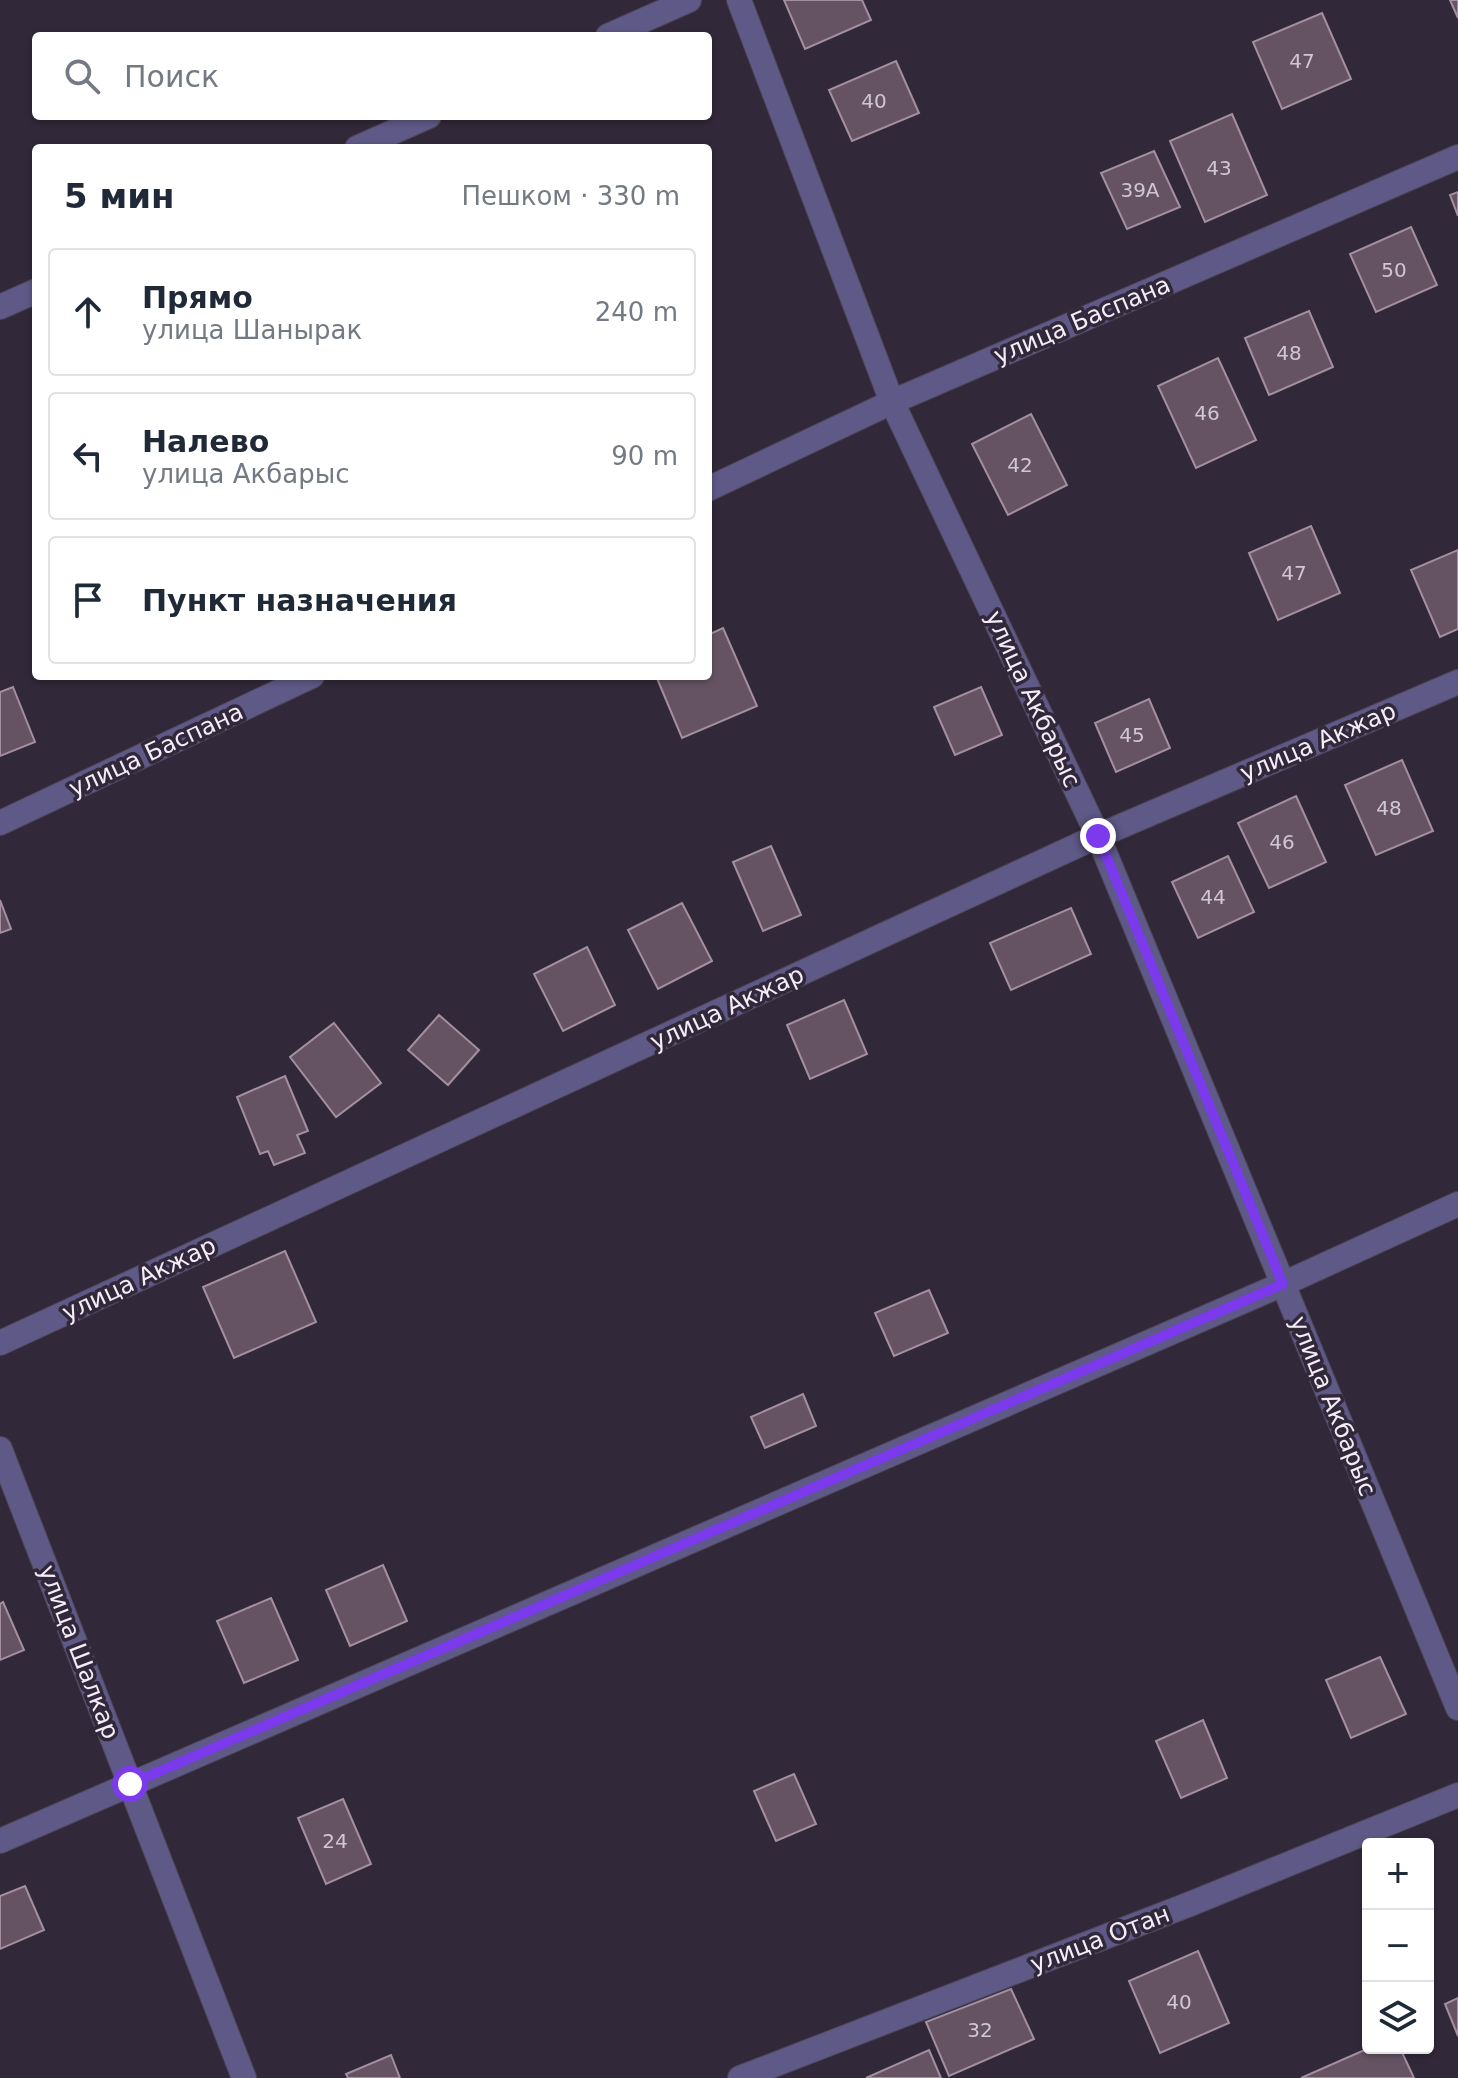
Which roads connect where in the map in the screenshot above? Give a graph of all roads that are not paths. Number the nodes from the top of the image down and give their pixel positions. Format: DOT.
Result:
graph roads {
  1 [pos="689,0"];
  2 [pos="739,0"];
  3 [pos="617,32"];
  4 [pos="420,120"];
  5 [pos="366,144"];
  6 [pos="1458,157"];
  7 [pos="32,293"];
  8 [pos="0,307"];
  9 [pos="892,402"];
  10 [pos="712,487"];
  11 [pos="304,680"];
  12 [pos="1458,682"];
  13 [pos="0,823"];
  14 [pos="1098,836"];
  15 [pos="1458,1204"];
  16 [pos="1283,1284"];
  17 [pos="0,1343"];
  18 [pos="0,1449"];
  19 [pos="1458,1708"];
  20 [pos="130,1784"];
  21 [pos="1458,1795"];
  22 [pos="0,1841"];
  23 [pos="244,2078"];
  24 [pos="740,2078"];
  1 -- 3 [label="street"];
  2 -- 9 [label="street, улица Акбарыс"];
  4 -- 5 [label="street"];
  6 -- 9 [label="street, улица Баспана"];
  7 -- 8 [label="street"];
  9 -- 10 [label="street, улица Баспана"];
  9 -- 14 [label="street, улица Акбарыс"];
  11 -- 13 [label="street, улица Баспана"];
  12 -- 14 [label="street, улица Акжар"];
  14 -- 16 [label="street, улица Акбарыс"];
  14 -- 17 [label="street, улица Акжар"];
  15 -- 16 [label="street"];
  16 -- 19 [label="street, улица Акбарыс"];
  16 -- 20 [label="street"];
  18 -- 20 [label="street, улица Шалкар"];
  20 -- 22 [label="street"];
  20 -- 23 [label="street, улица Шалкар"];
  21 -- 24 [label="street, улица Отан"];
}
